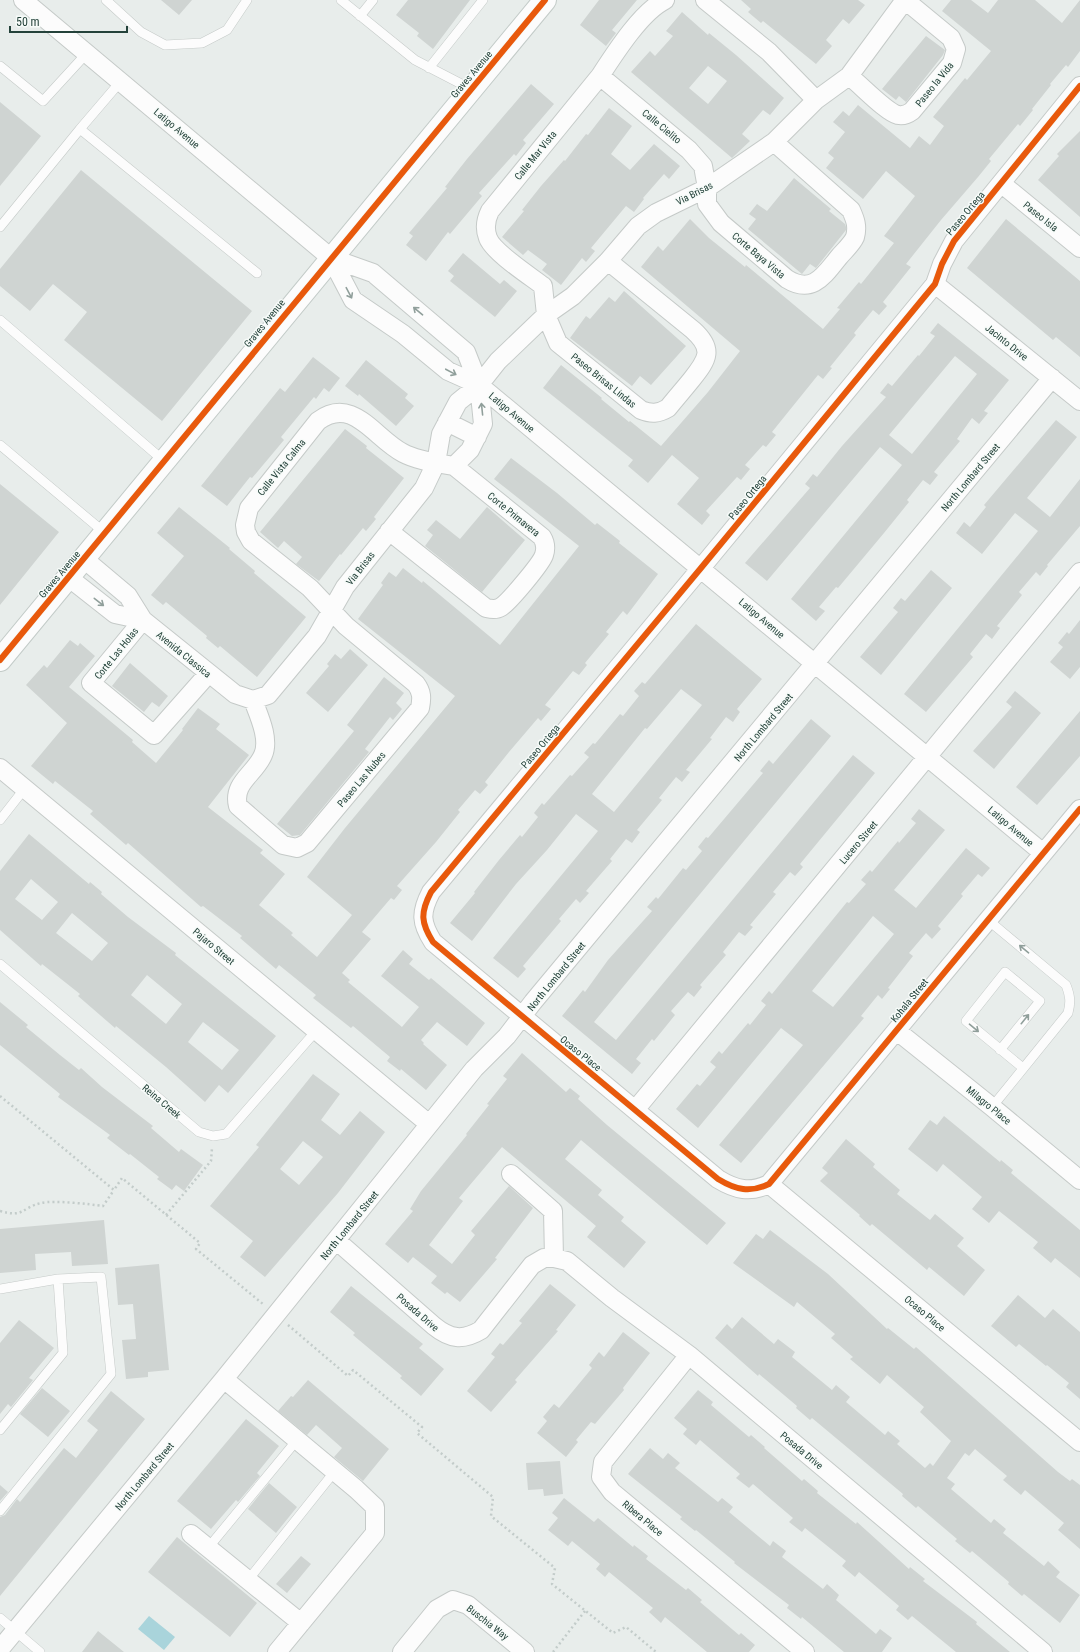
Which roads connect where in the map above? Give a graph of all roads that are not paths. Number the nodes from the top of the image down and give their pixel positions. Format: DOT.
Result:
graph roads {
  1 [pos="22,0"];
  2 [pos="106,0"];
  3 [pos="247,0"];
  4 [pos="341,0"];
  5 [pos="373,0"];
  6 [pos="483,0"];
  7 [pos="544,0"];
  8 [pos="665,0"];
  9 [pos="705,0"];
  10 [pos="905,0"];
  11 [pos="360,16"];
  12 [pos="87,52"];
  13 [pos="0,66"];
  14 [pos="429,68"];
  15 [pos="600,76"];
  16 [pos="849,76"];
  17 [pos="121,81"];
  18 [pos="1080,86"];
  19 [pos="471,89"];
  20 [pos="816,100"];
  21 [pos="80,129"];
  22 [pos="774,142"];
  23 [pos="1002,184"];
  24 [pos="707,188"];
  25 [pos="0,227"];
  26 [pos="1080,248"];
  27 [pos="331,258"];
  28 [pos="608,261"];
  29 [pos="256,273"];
  30 [pos="935,284"];
  31 [pos="546,315"];
  32 [pos="0,320"];
  33 [pos="1052,378"];
  34 [pos="479,385"];
  35 [pos="1080,401"];
  36 [pos="447,422"];
  37 [pos="476,437"];
  38 [pos="0,445"];
  39 [pos="164,461"];
  40 [pos="436,463"];
  41 [pos="454,466"];
  42 [pos="389,531"];
  43 [pos="105,533"];
  44 [pos="84,559"];
  45 [pos="701,568"];
  46 [pos="1080,572"];
  47 [pos="68,578"];
  48 [pos="331,611"];
  49 [pos="143,620"];
  50 [pos="3,651"];
  51 [pos="816,663"];
  52 [pos="208,674"];
  53 [pos="253,700"];
  54 [pos="928,757"];
  55 [pos="0,768"];
  56 [pos="25,788"];
  57 [pos="1080,809"];
  58 [pos="0,820"];
  59 [pos="1043,853"];
  60 [pos="422,915"];
  61 [pos="988,920"];
  62 [pos="0,964"];
  63 [pos="523,1018"];
  64 [pos="316,1031"];
  65 [pos="897,1031"];
  66 [pos="1000,1050"];
  67 [pos="1023,1068"];
  68 [pos="992,1106"];
  69 [pos="635,1110"];
  70 [pos="429,1124"];
  71 [pos="511,1174"];
  72 [pos="1080,1180"];
  73 [pos="769,1184"];
  74 [pos="337,1241"];
  75 [pos="554,1258"];
  76 [pos="58,1279"];
  77 [pos="0,1289"];
  78 [pos="689,1355"];
  79 [pos="224,1379"];
  80 [pos="0,1430"];
  81 [pos="297,1440"];
  82 [pos="1080,1442"];
  83 [pos="335,1471"];
  84 [pos="0,1511"];
  85 [pos="191,1534"];
  86 [pos="208,1548"];
  87 [pos="248,1580"];
  88 [pos="0,1618"];
  89 [pos="301,1623"];
  90 [pos="15,1631"];
  91 [pos="0,1649"];
  92 [pos="40,1652"];
  93 [pos="277,1652"];
  94 [pos="402,1652"];
  95 [pos="525,1652"];
  96 [pos="805,1652"];
  97 [pos="1043,1652"];
  1 -- 12 [label="street, Latigo Avenue"];
  2 -- 3 [label="lane"];
  4 -- 11 [label="lane"];
  5 -- 11 [label="lane"];
  6 -- 14 [label="lane"];
  7 -- 19 [label="street, Graves Avenue"];
  8 -- 15 [label="street, Calle Mar Vista"];
  9 -- 20 [label="street"];
  10 -- 16 [label="street, Via Brisas"];
  10 -- 16 [label="street, Paseo la Vida"];
  11 -- 14 [label="lane"];
  12 -- 13 [label="lane"];
  12 -- 17 [label="street, Latigo Avenue"];
  14 -- 19 [label="lane"];
  15 -- 24 [label="street, Calle Cielito"];
  15 -- 31 [label="street, Calle Mar Vista"];
  16 -- 20 [label="street, Via Brisas"];
  17 -- 21 [label="lane"];
  17 -- 27 [label="street, Latigo Avenue"];
  18 -- 23 [label="street, Paseo Ortega"];
  19 -- 27 [label="street, Graves Avenue"];
  20 -- 22 [label="street, Via Brisas"];
  21 -- 25 [label="lane"];
  21 -- 29 [label="lane"];
  22 -- 24 [label="street, Via Brisas"];
  22 -- 24 [label="street, Corte Baya Vista"];
  23 -- 26 [label="street, Paseo Isla"];
  23 -- 30 [label="street, Paseo Ortega"];
  24 -- 28 [label="street, Via Brisas"];
  27 -- 34 [label="street, Latigo Avenue, one-way"];
  34 -- 27 [label="street, Latigo Avenue, one-way"];
  27 -- 39 [label="street, Graves Avenue"];
  28 -- 31 [label="street, Via Brisas"];
  28 -- 31 [label="street, Paseo Brisas Lindas"];
  30 -- 33 [label="street, Jacinto Drive"];
  30 -- 45 [label="street, Paseo Ortega"];
  31 -- 34 [label="street, Via Brisas"];
  32 -- 39 [label="lane"];
  33 -- 35 [label="street, Jacinto Drive"];
  33 -- 51 [label="street, North Lombard Street"];
  34 -- 36 [label="street, Via Brisas"];
  37 -- 34 [label="street, one-way"];
  34 -- 45 [label="street, Latigo Avenue"];
  36 -- 37 [label="street"];
  36 -- 40 [label="street, Via Brisas"];
  37 -- 41 [label="street"];
  38 -- 43 [label="lane"];
  39 -- 43 [label="street, Graves Avenue"];
  40 -- 41 [label="street, Corte Primavera"];
  40 -- 42 [label="street, Via Brisas"];
  40 -- 48 [label="street, Calle Vista Calma"];
  41 -- 42 [label="street, Corte Primavera"];
  42 -- 48 [label="street, Via Brisas"];
  43 -- 44 [label="street, Graves Avenue"];
  44 -- 47 [label="street, Graves Avenue"];
  44 -- 49 [label="street, Avenida Classica"];
  45 -- 51 [label="street, Latigo Avenue"];
  45 -- 60 [label="street, Paseo Ortega"];
  46 -- 54 [label="street, Lucero Street"];
  47 -- 49 [label="street, Corte Las Holas, one-way"];
  47 -- 50 [label="street, Graves Avenue"];
  48 -- 53 [label="street, Via Brisas"];
  48 -- 53 [label="street, Paseo Las Nubes"];
  49 -- 52 [label="street, Avenida Classica"];
  49 -- 52 [label="street, Corte Las Holas"];
  51 -- 54 [label="street, Latigo Avenue"];
  51 -- 63 [label="street, North Lombard Street"];
  52 -- 53 [label="street, Avenida Classica"];
  54 -- 59 [label="street, Latigo Avenue"];
  54 -- 69 [label="street, Lucero Street"];
  55 -- 56 [label="street, Pajaro Street"];
  56 -- 58 [label="lane"];
  56 -- 64 [label="street, Pajaro Street"];
  57 -- 59 [label="street, Kohala Street"];
  59 -- 61 [label="street, Kohala Street"];
  60 -- 63 [label="street, Ocaso Place"];
  61 -- 65 [label="street, Kohala Street"];
  67 -- 61 [label="lane, one-way"];
  62 -- 64 [label="lane, Reina Creek"];
  63 -- 69 [label="street, Ocaso Place"];
  63 -- 70 [label="street, North Lombard Street"];
  64 -- 70 [label="street, Pajaro Street"];
  65 -- 68 [label="street, Milagro Place"];
  65 -- 73 [label="street, Kohala Street"];
  66 -- 66 [label="lane, one-way"];
  66 -- 67 [label="lane"];
  67 -- 68 [label="lane"];
  68 -- 72 [label="street, Milagro Place"];
  69 -- 73 [label="street, Ocaso Place"];
  70 -- 74 [label="street, North Lombard Street"];
  71 -- 75 [label="street"];
  73 -- 82 [label="street, Ocaso Place"];
  74 -- 75 [label="street, Posada Drive"];
  74 -- 79 [label="street, North Lombard Street"];
  75 -- 78 [label="street, Posada Drive"];
  76 -- 77 [label="lane"];
  76 -- 80 [label="lane"];
  76 -- 84 [label="lane"];
  78 -- 96 [label="street, Ribera Place"];
  78 -- 97 [label="street, Posada Drive"];
  79 -- 81 [label="street"];
  79 -- 90 [label="street, North Lombard Street"];
  81 -- 83 [label="street"];
  81 -- 86 [label="lane"];
  83 -- 87 [label="lane"];
  83 -- 89 [label="street"];
  85 -- 86 [label="street"];
  86 -- 87 [label="street"];
  87 -- 89 [label="street"];
  88 -- 90 [label="lane"];
  89 -- 93 [label="street"];
  90 -- 91 [label="street, North Lombard Street"];
  90 -- 92 [label="lane"];
  94 -- 95 [label="street, Buschia Way"];
}
